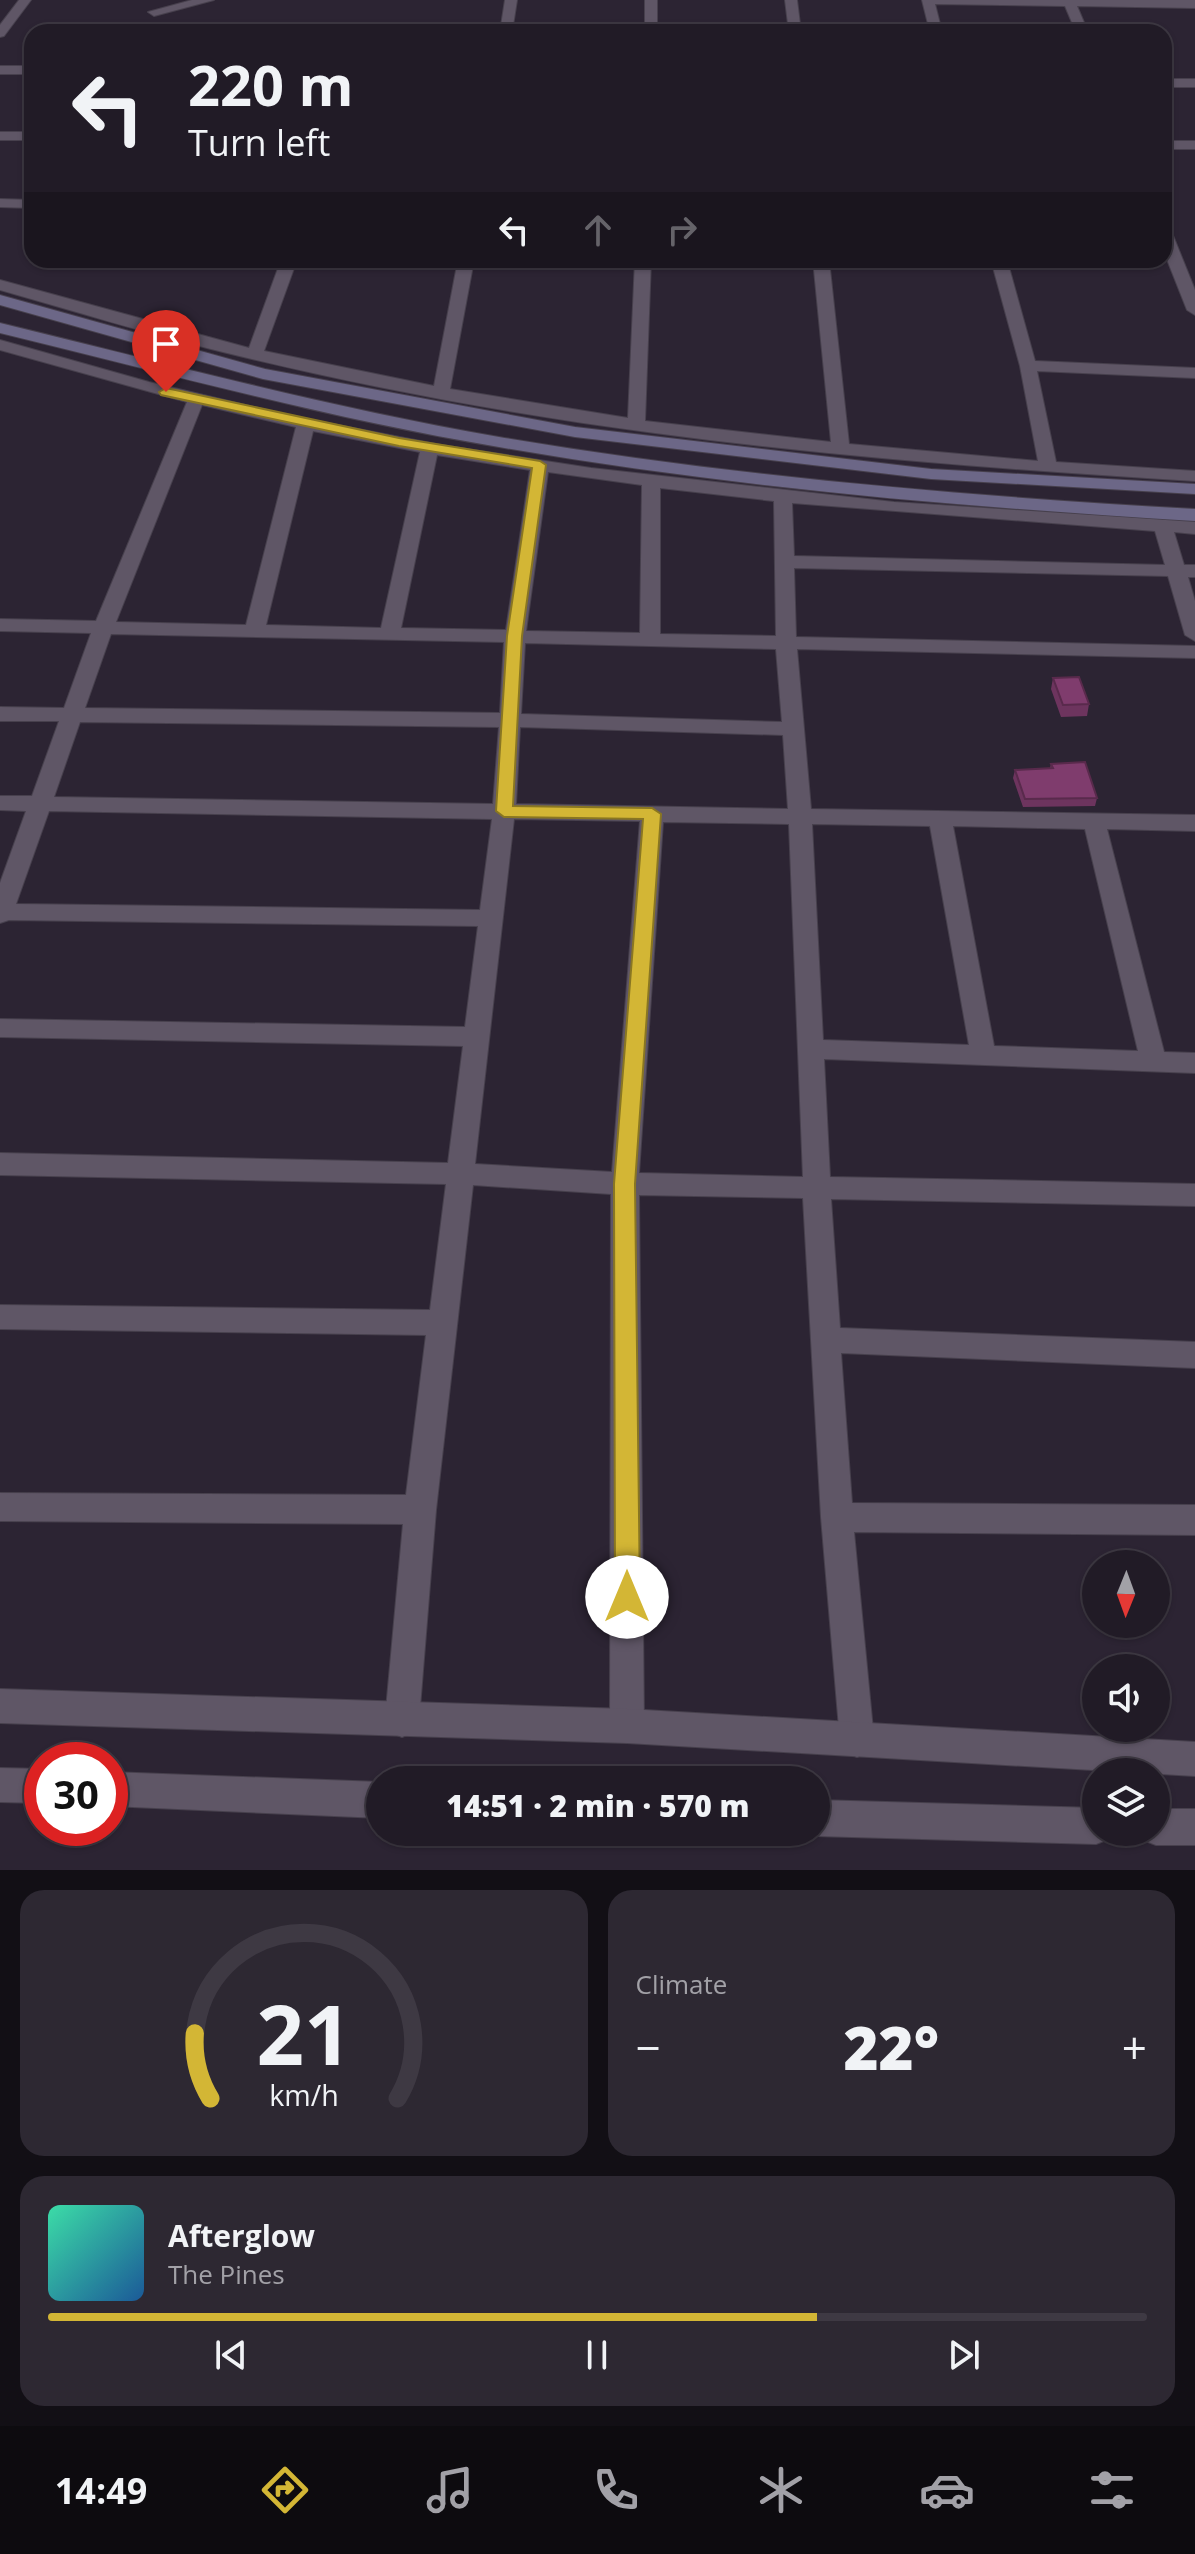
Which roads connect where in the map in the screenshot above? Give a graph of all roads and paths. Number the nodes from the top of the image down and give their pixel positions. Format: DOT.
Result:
graph roads {
  1 [pos="13,0"];
  2 [pos="25,0"];
  3 [pos="208,0"];
  4 [pos="511,0"];
  5 [pos="651,0"];
  6 [pos="791,0"];
  7 [pos="928,0"];
  8 [pos="1069,1"];
  9 [pos="1195,4"];
  10 [pos="0,11"];
  11 [pos="154,11"];
  12 [pos="507,24"];
  13 [pos="651,24"];
  14 [pos="794,24"];
  15 [pos="934,24"];
  16 [pos="1079,24"];
  17 [pos="0,33"];
  18 [pos="0,70"];
  19 [pos="24,70"];
  20 [pos="1172,83"];
  21 [pos="1195,83"];
  22 [pos="0,129"];
  23 [pos="24,129"];
  24 [pos="0,136"];
  25 [pos="24,136"];
  26 [pos="1172,145"];
  27 [pos="1195,145"];
  28 [pos="1172,151"];
  29 [pos="1195,152"];
  30 [pos="0,203"];
  31 [pos="24,204"];
  32 [pos="1172,253"];
  33 [pos="286,268"];
  34 [pos="464,268"];
  35 [pos="643,268"];
  36 [pos="822,268"];
  37 [pos="1001,268"];
  38 [pos="0,285"];
  39 [pos="0,300"];
  40 [pos="1195,310"];
  41 [pos="0,328"];
  42 [pos="0,345"];
  43 [pos="255,354"];
  44 [pos="1028,366"];
  45 [pos="1195,373"];
  46 [pos="441,393"];
  47 [pos="196,400"];
  48 [pos="306,424"];
  49 [pos="636,424"];
  50 [pos="430,448"];
  51 [pos="841,448"];
  52 [pos="540,465"];
  53 [pos="1048,468"];
  54 [pos="1195,476"];
  55 [pos="651,480"];
  56 [pos="1195,489"];
  57 [pos="783,494"];
  58 [pos="1195,515"];
  59 [pos="1163,526"];
  60 [pos="1195,528"];
  61 [pos="784,562"];
  62 [pos="1186,571"];
  63 [pos="0,625"];
  64 [pos="104,626"];
  65 [pos="255,630"];
  66 [pos="390,634"];
  67 [pos="1195,635"];
  68 [pos="515,636"];
  69 [pos="650,639"];
  70 [pos="786,642"];
  71 [pos="1195,652"];
  72 [pos="0,714"];
  73 [pos="72,715"];
  74 [pos="510,720"];
  75 [pos="793,729"];
  76 [pos="0,803"];
  77 [pos="40,804"];
  78 [pos="504,811"];
  79 [pos="652,814"];
  80 [pos="800,816"];
  81 [pos="940,819"];
  82 [pos="1094,821"];
  83 [pos="1195,823"];
  84 [pos="0,913"];
  85 [pos="492,918"];
  86 [pos="0,1028"];
  87 [pos="478,1037"];
  88 [pos="810,1049"];
  89 [pos="983,1055"];
  90 [pos="1153,1061"];
  91 [pos="1195,1063"];
  92 [pos="0,1164"];
  93 [pos="462,1174"];
  94 [pos="625,1184"];
  95 [pos="816,1186"];
  96 [pos="1195,1195"];
  97 [pos="0,1317"];
  98 [pos="443,1323"];
  99 [pos="826,1340"];
  100 [pos="1195,1355"];
  101 [pos="0,1507"];
  102 [pos="420,1510"];
  103 [pos="837,1517"];
  104 [pos="1195,1520"];
  105 [pos="0,1706"];
  106 [pos="402,1720"];
  107 [pos="627,1726"];
  108 [pos="857,1740"];
  109 [pos="1195,1759"];
  110 [pos="0,1785"];
  111 [pos="24,1786"];
  112 [pos="128,1790"];
  113 [pos="366,1799"];
  114 [pos="830,1818"];
  115 [pos="1082,1826"];
  116 [pos="1170,1827"];
  117 [pos="1195,1827"];
  1 -- 10 [label="street"];
  2 -- 17 [label="street"];
  3 -- 11 [label="street"];
  4 -- 12 [label="street"];
  5 -- 13 [label="street"];
  6 -- 14 [label="street"];
  7 -- 8 [label="street"];
  7 -- 15 [label="street"];
  8 -- 9 [label="street"];
  8 -- 16 [label="street"];
  18 -- 19 [label="street"];
  20 -- 21 [label="street"];
  22 -- 23 [label="street"];
  24 -- 25 [label="street"];
  26 -- 27 [label="street"];
  28 -- 29 [label="street"];
  30 -- 31 [label="street"];
  32 -- 40 [label="street"];
  33 -- 43 [label="street"];
  34 -- 46 [label="street"];
  35 -- 49 [label="street"];
  36 -- 51 [label="street"];
  37 -- 44 [label="street"];
  38 -- 43 [label="street"];
  39 -- 56 [label="main road"];
  41 -- 58 [label="main road"];
  42 -- 47 [label="street"];
  43 -- 46 [label="street"];
  44 -- 45 [label="street"];
  44 -- 53 [label="street"];
  46 -- 49 [label="street"];
  47 -- 48 [label="street"];
  47 -- 64 [label="street"];
  48 -- 50 [label="street"];
  48 -- 65 [label="street"];
  49 -- 51 [label="street"];
  50 -- 52 [label="street"];
  50 -- 66 [label="street"];
  51 -- 53 [label="street"];
  52 -- 55 [label="street"];
  52 -- 68 [label="street"];
  53 -- 54 [label="street"];
  55 -- 57 [label="street"];
  55 -- 69 [label="street"];
  57 -- 59 [label="street"];
  57 -- 61 [label="street"];
  59 -- 60 [label="street"];
  59 -- 62 [label="street"];
  61 -- 62 [label="street"];
  61 -- 70 [label="street"];
  62 -- 67 [label="street"];
  63 -- 64 [label="street"];
  64 -- 65 [label="street"];
  64 -- 73 [label="street"];
  65 -- 66 [label="street"];
  66 -- 68 [label="street"];
  68 -- 69 [label="street"];
  68 -- 74 [label="street"];
  69 -- 70 [label="street"];
  70 -- 71 [label="street"];
  70 -- 75 [label="street"];
  72 -- 73 [label="street"];
  73 -- 74 [label="street"];
  73 -- 77 [label="street"];
  74 -- 75 [label="street"];
  74 -- 78 [label="street"];
  75 -- 80 [label="street"];
  76 -- 77 [label="street"];
  77 -- 78 [label="street"];
  77 -- 84 [label="street"];
  78 -- 79 [label="street"];
  78 -- 85 [label="street"];
  79 -- 80 [label="street"];
  79 -- 94 [label="street"];
  80 -- 81 [label="street"];
  80 -- 88 [label="street"];
  81 -- 82 [label="street"];
  81 -- 89 [label="street"];
  82 -- 83 [label="street"];
  82 -- 90 [label="street"];
  84 -- 85 [label="street"];
  85 -- 87 [label="street"];
  86 -- 87 [label="street"];
  87 -- 93 [label="street"];
  88 -- 89 [label="street"];
  88 -- 95 [label="street"];
  89 -- 90 [label="street"];
  90 -- 91 [label="street"];
  92 -- 93 [label="street"];
  93 -- 94 [label="street"];
  93 -- 98 [label="street"];
  94 -- 95 [label="street"];
  94 -- 107 [label="street"];
  95 -- 96 [label="street"];
  95 -- 99 [label="street"];
  97 -- 98 [label="street"];
  98 -- 102 [label="street"];
  99 -- 100 [label="street"];
  99 -- 103 [label="street"];
  101 -- 102 [label="street"];
  102 -- 106 [label="street"];
  103 -- 104 [label="street"];
  103 -- 108 [label="street"];
  105 -- 106 [label="street"];
  106 -- 107 [label="street"];
  107 -- 108 [label="street"];
  108 -- 109 [label="street"];
  110 -- 111 [label="street"];
  112 -- 113 [label="street"];
  114 -- 115 [label="street"];
  116 -- 117 [label="street"];
}
